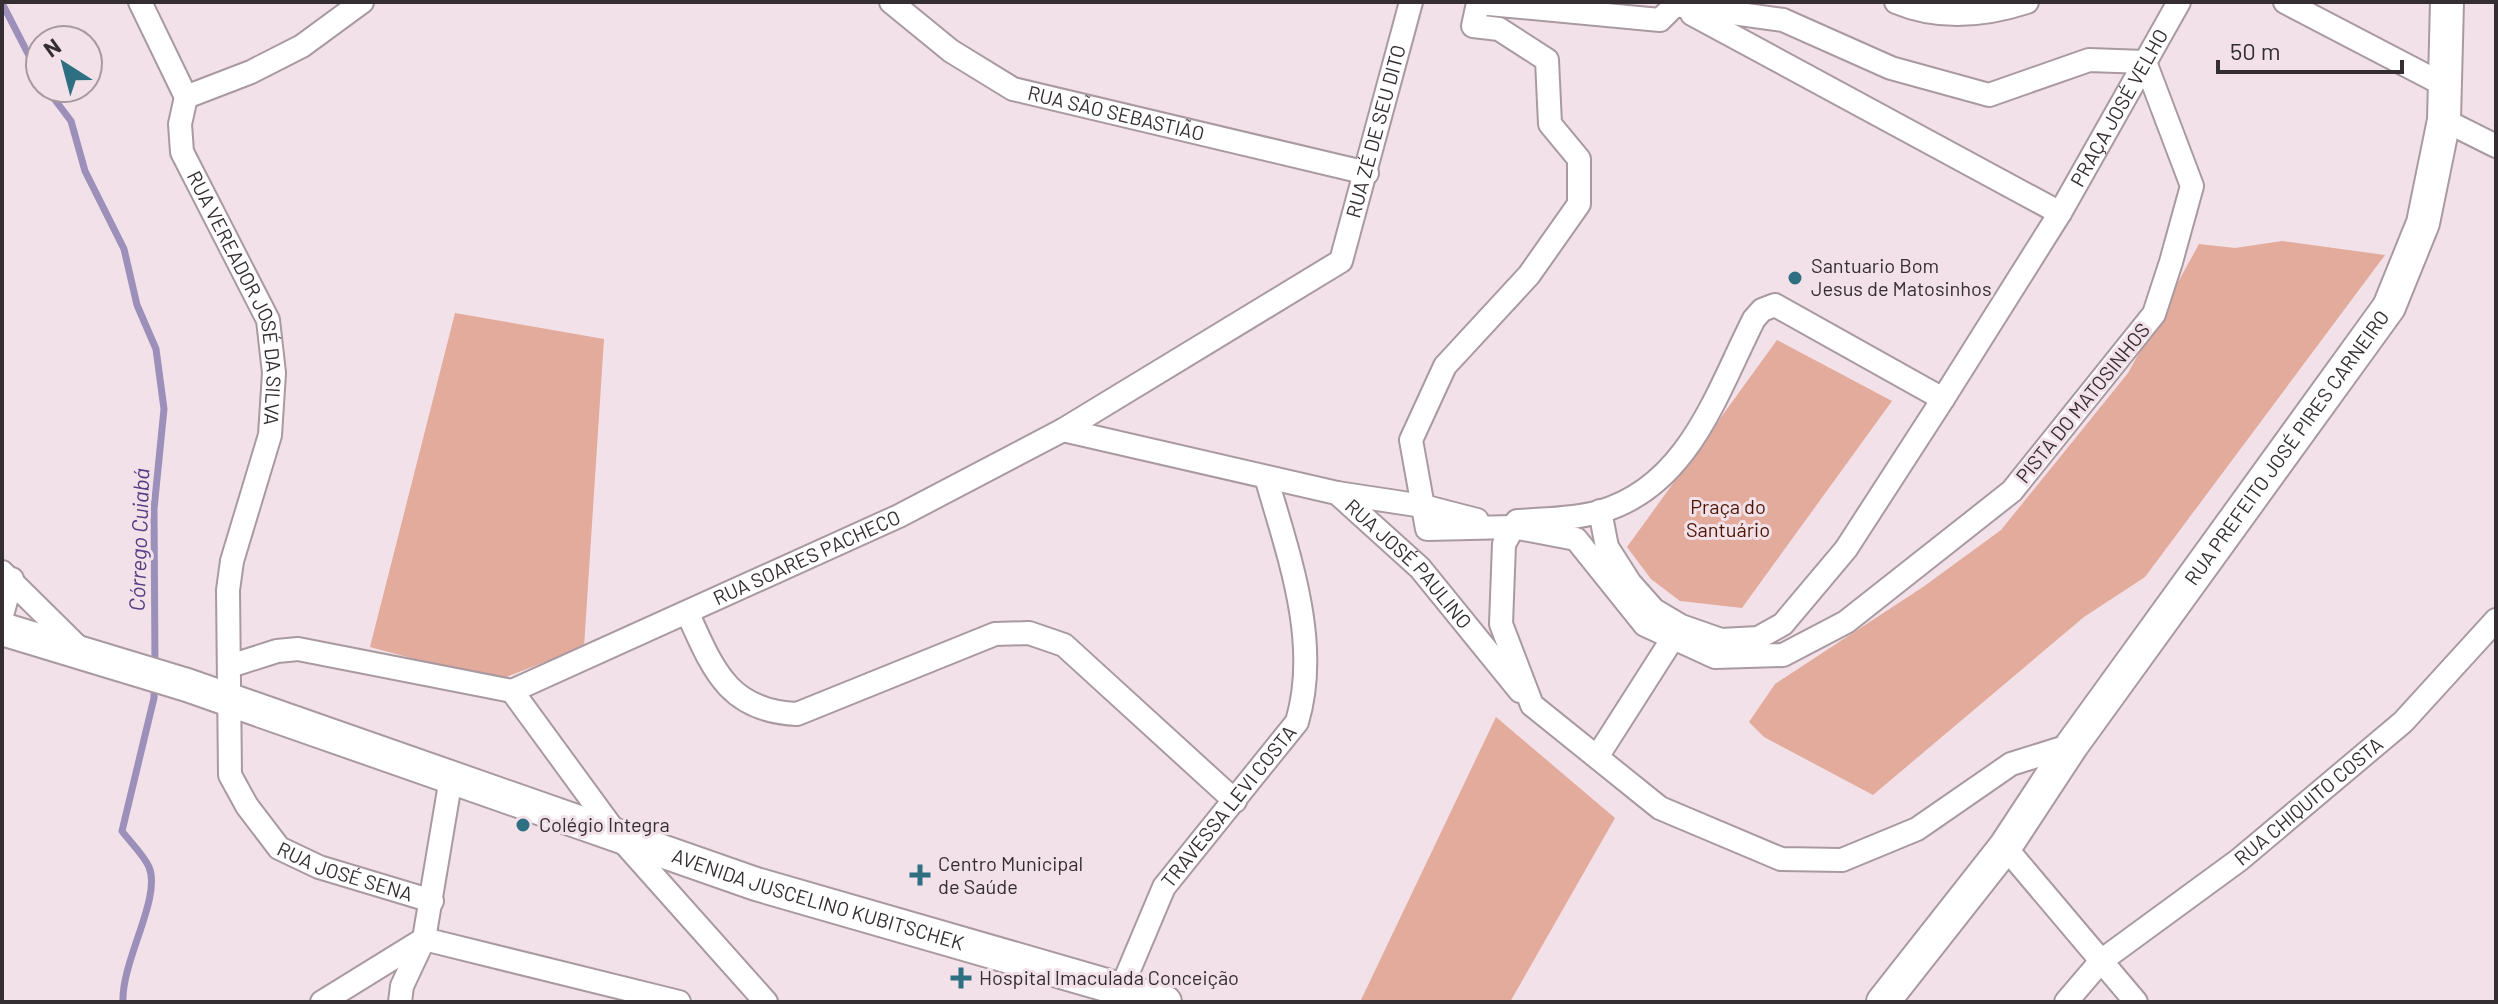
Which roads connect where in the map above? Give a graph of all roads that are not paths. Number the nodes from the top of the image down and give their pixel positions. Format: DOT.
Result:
graph roads {
  1 [pos="140,2"];
  2 [pos="362,2"];
  3 [pos="891,2"];
  4 [pos="1411,2"];
  5 [pos="1896,2"];
  6 [pos="2027,2"];
  7 [pos="2179,2"];
  8 [pos="2285,2"];
  9 [pos="2447,2"];
  10 [pos="1672,4"];
  11 [pos="2145,62"];
  12 [pos="2446,86"];
  13 [pos="186,97"];
  14 [pos="2444,120"];
  15 [pos="2496,146"];
  16 [pos="1367,173"];
  17 [pos="2060,213"];
  18 [pos="1341,261"];
  19 [pos="1943,399"];
  20 [pos="1063,430"];
  21 [pos="1266,477"];
  22 [pos="1337,493"];
  23 [pos="1423,506"];
  24 [pos="1600,511"];
  25 [pos="1515,524"];
  26 [pos="7,576"];
  27 [pos="688,614"];
  28 [pos="2,615"];
  29 [pos="2496,620"];
  30 [pos="2,629"];
  31 [pos="1677,632"];
  32 [pos="98,659"];
  33 [pos="230,666"];
  34 [pos="512,691"];
  35 [pos="229,700"];
  36 [pos="1532,705"];
  37 [pos="2072,745"];
  38 [pos="1597,757"];
  39 [pos="451,778"];
  40 [pos="1235,801"];
  41 [pos="618,836"];
  42 [pos="2005,847"];
  43 [pos="432,901"];
  44 [pos="424,939"];
  45 [pos="2101,961"];
  46 [pos="1121,989"];
  47 [pos="322,1002"];
  48 [pos="400,1002"];
  49 [pos="679,1002"];
  50 [pos="766,1002"];
  51 [pos="1165,1002"];
  52 [pos="1883,1002"];
  53 [pos="2066,1002"];
  54 [pos="2136,1002"];
  1 -- 13 [label="street"];
  2 -- 13 [label="street"];
  3 -- 16 [label="street, RUA SÃO SEBASTIÃO"];
  4 -- 16 [label="street, RUA ZÉ DE SEU DITO"];
  5 -- 6 [label="street"];
  7 -- 11 [label="street, PRAÇA JOSÉ VELHO"];
  8 -- 12 [label="street"];
  9 -- 12 [label="main road, RUA PREFEITO JOSÉ PIRES CARNEIRO"];
  10 -- 11 [label="street"];
  10 -- 17 [label="street"];
  10 -- 23 [label="street"];
  11 -- 17 [label="street, PRAÇA JOSÉ VELHO"];
  11 -- 31 [label="street, PISTA DO MATOSINHOS"];
  12 -- 14 [label="main road, RUA PREFEITO JOSÉ PIRES CARNEIRO"];
  13 -- 33 [label="street, RUA VEREADOR JOSÉ DA SILVA"];
  14 -- 15 [label="street"];
  14 -- 37 [label="main road, RUA PREFEITO JOSÉ PIRES CARNEIRO"];
  16 -- 18 [label="street, RUA ZÉ DE SEU DITO"];
  17 -- 19 [label="street, PRAÇA JOSÉ VELHO"];
  18 -- 20 [label="street, RUA SOARES PACHECO"];
  19 -- 24 [label="street"];
  19 -- 31 [label="street"];
  20 -- 21 [label="street, RUA JOSÉ PAULINO"];
  20 -- 27 [label="street, RUA SOARES PACHECO"];
  21 -- 22 [label="street, RUA JOSÉ PAULINO"];
  21 -- 40 [label="street, TRAVESSA LEVI COSTA"];
  22 -- 23 [label="street"];
  22 -- 36 [label="street, RUA JOSÉ PAULINO"];
  23 -- 25 [label="street, PISTA DO MATOSINHOS"];
  24 -- 25 [label="street"];
  24 -- 31 [label="street"];
  25 -- 31 [label="street, PISTA DO MATOSINHOS"];
  25 -- 36 [label="street"];
  26 -- 28 [label="street"];
  26 -- 32 [label="street"];
  27 -- 34 [label="street, RUA SOARES PACHECO"];
  27 -- 40 [label="street"];
  29 -- 45 [label="street, RUA CHIQUITO COSTA"];
  30 -- 32 [label="main road, AVENIDA JUSCELINO KUBITSCHEK"];
  31 -- 38 [label="street"];
  32 -- 35 [label="main road, AVENIDA JUSCELINO KUBITSCHEK"];
  33 -- 34 [label="street"];
  33 -- 35 [label="street, RUA VEREADOR JOSÉ DA SILVA"];
  34 -- 41 [label="street"];
  35 -- 39 [label="main road, AVENIDA JUSCELINO KUBITSCHEK"];
  35 -- 43 [label="street, RUA JOSÉ SENA"];
  36 -- 38 [label="street"];
  37 -- 38 [label="street"];
  37 -- 42 [label="main road, RUA PREFEITO JOSÉ PIRES CARNEIRO"];
  39 -- 41 [label="main road, AVENIDA JUSCELINO KUBITSCHEK"];
  39 -- 43 [label="street"];
  40 -- 46 [label="street, TRAVESSA LEVI COSTA"];
  41 -- 46 [label="main road, AVENIDA JUSCELINO KUBITSCHEK"];
  41 -- 50 [label="street"];
  42 -- 45 [label="street"];
  42 -- 52 [label="main road, RUA PREFEITO JOSÉ PIRES CARNEIRO"];
  43 -- 44 [label="street"];
  44 -- 47 [label="street"];
  44 -- 48 [label="street"];
  44 -- 49 [label="street"];
  45 -- 53 [label="street, RUA CHIQUITO COSTA"];
  45 -- 54 [label="street"];
  46 -- 51 [label="main road, AVENIDA JUSCELINO KUBITSCHEK"];
}
